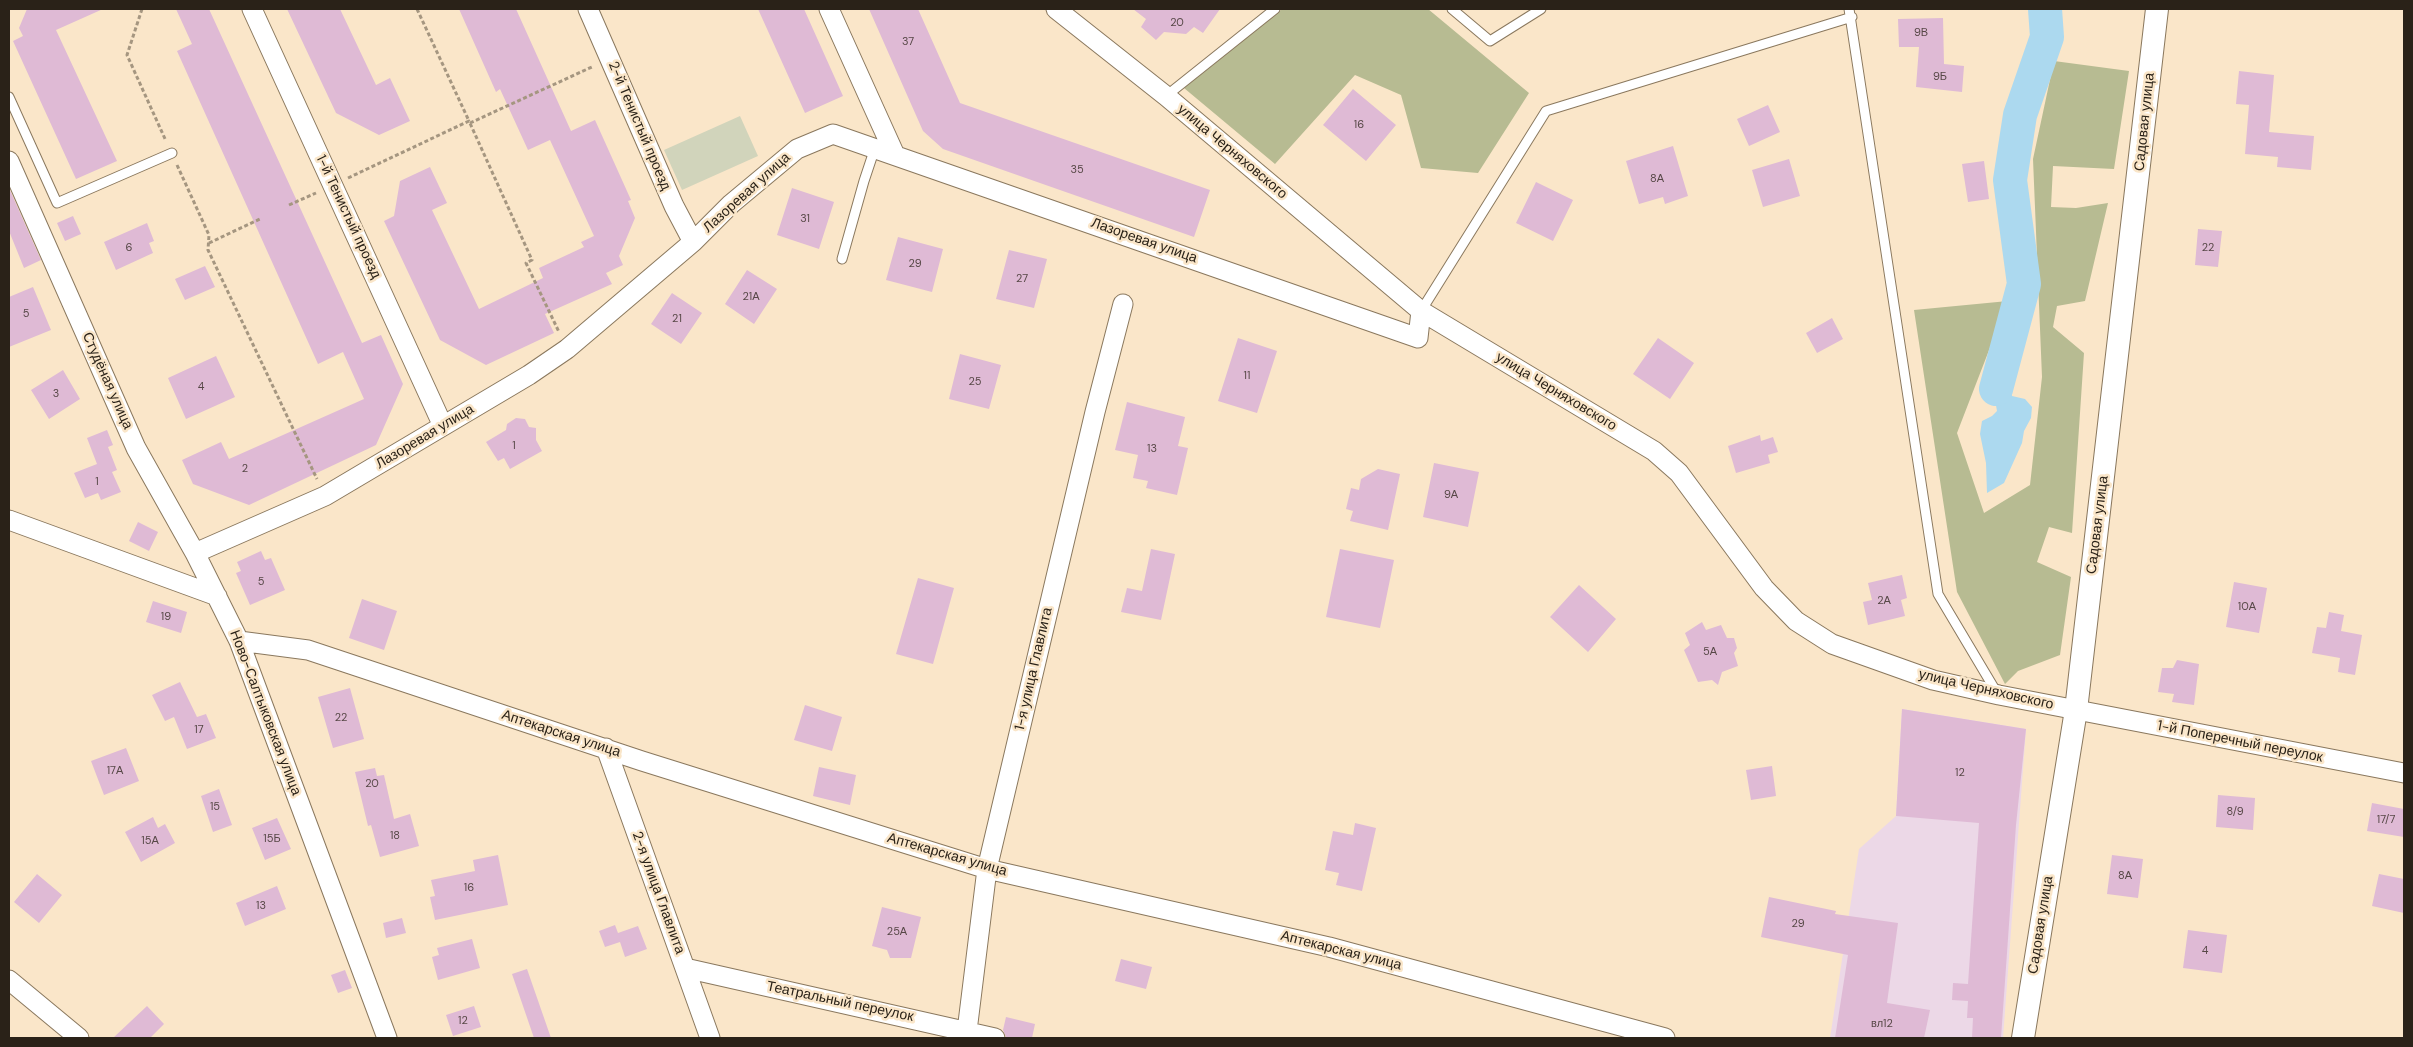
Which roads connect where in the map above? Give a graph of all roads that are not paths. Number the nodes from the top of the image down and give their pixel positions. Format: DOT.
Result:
graph roads {
  1 [pos="252,9"];
  2 [pos="588,9"];
  3 [pos="829,9"];
  4 [pos="1056,9"];
  5 [pos="1275,9"];
  6 [pos="1452,9"];
  7 [pos="1541,9"];
  8 [pos="2157,9"];
  9 [pos="1850,13"];
  10 [pos="1166,96"];
  11 [pos="9,97"];
  12 [pos="875,148"];
  13 [pos="172,153"];
  14 [pos="895,155"];
  15 [pos="9,161"];
  16 [pos="693,242"];
  17 [pos="842,259"];
  18 [pos="1123,304"];
  19 [pos="1421,311"];
  20 [pos="443,426"];
  21 [pos="9,520"];
  22 [pos="195,553"];
  23 [pos="217,596"];
  24 [pos="239,642"];
  25 [pos="1999,695"];
  26 [pos="2076,710"];
  27 [pos="606,748"];
  28 [pos="2404,773"];
  29 [pos="987,869"];
  30 [pos="685,968"];
  31 [pos="9,980"];
  32 [pos="968,1034"];
  33 [pos="79,1038"];
  34 [pos="387,1038"];
  35 [pos="710,1038"];
  36 [pos="995,1038"];
  37 [pos="1665,1038"];
  38 [pos="2023,1038"];
  1 -- 20 [label="street, 1-й Тенистый проезд"];
  2 -- 16 [label="street, 2-й Тенистый проезд"];
  3 -- 14 [label="street"];
  4 -- 10 [label="street, улица Черняховского"];
  5 -- 10 [label="lane"];
  6 -- 7 [label="lane"];
  8 -- 26 [label="street, Садовая улица"];
  9 -- 19 [label="lane"];
  9 -- 25 [label="lane"];
  10 -- 19 [label="street, улица Черняховского"];
  11 -- 13 [label="lane"];
  12 -- 14 [label="street, Лазоревая улица"];
  12 -- 16 [label="street, Лазоревая улица"];
  12 -- 17 [label="lane"];
  14 -- 19 [label="street, Лазоревая улица"];
  15 -- 22 [label="street, Студёная улица"];
  16 -- 20 [label="street, Лазоревая улица"];
  18 -- 29 [label="street, 1-я улица Главлита"];
  19 -- 25 [label="street, улица Черняховского"];
  20 -- 22 [label="street, Лазоревая улица"];
  21 -- 23 [label="street"];
  22 -- 23 [label="street, Студёная улица"];
  23 -- 24 [label="street, Ново-Салтыковская улица"];
  24 -- 27 [label="street, Аптекарская улица"];
  24 -- 34 [label="street, Ново-Салтыковская улица"];
  25 -- 26 [label="street, улица Черняховского"];
  26 -- 28 [label="street, 1-й Поперечный переулок"];
  26 -- 38 [label="street, Садовая улица"];
  27 -- 29 [label="street, Аптекарская улица"];
  27 -- 30 [label="street, 2-я улица Главлита"];
  29 -- 32 [label="street, 1-я улица Главлита"];
  29 -- 37 [label="street, Аптекарская улица"];
  30 -- 32 [label="street, Театральный переулок"];
  30 -- 35 [label="street, 2-я улица Главлита"];
  31 -- 33 [label="street"];
  32 -- 36 [label="street, Театральный переулок"];
}
